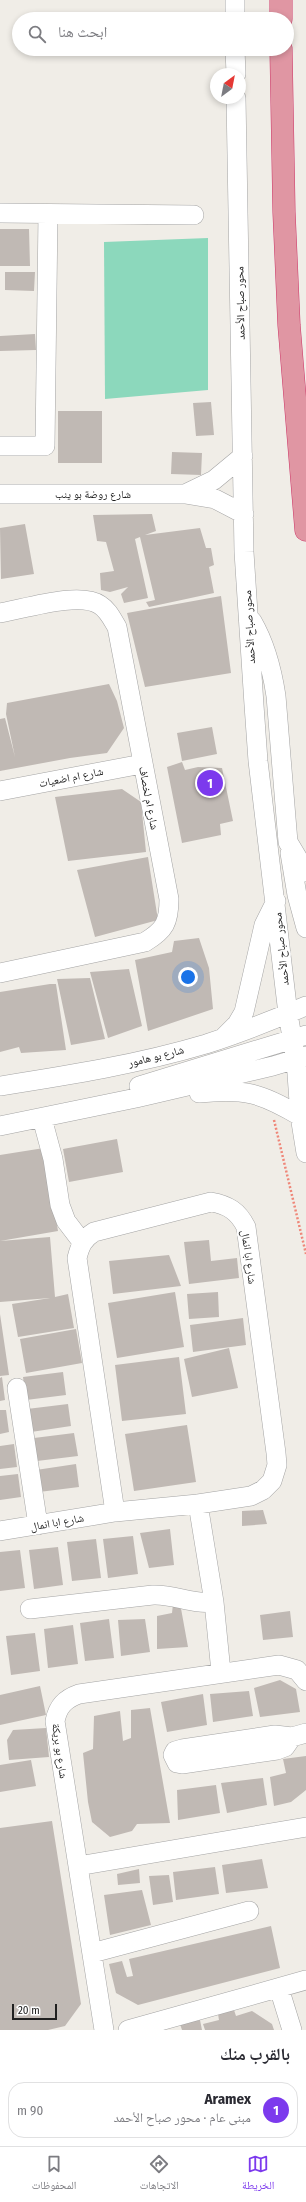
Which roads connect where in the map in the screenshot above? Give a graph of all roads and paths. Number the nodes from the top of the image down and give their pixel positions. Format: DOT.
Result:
graph roads {
  1 [pos="235,0"];
  2 [pos="281,0"];
  3 [pos="235,12"];
  4 [pos="281,12"];
  5 [pos="235,56"];
  6 [pos="281,56"];
  7 [pos="236,68"];
  8 [pos="236,104"];
  9 [pos="0,213"];
  10 [pos="48,214"];
  11 [pos="194,215"];
  12 [pos="0,446"];
  13 [pos="243,456"];
  14 [pos="0,494"];
  15 [pos="185,494"];
  16 [pos="244,514"];
  17 [pos="306,530"];
  18 [pos="0,613"];
  19 [pos="249,616"];
  20 [pos="142,764"];
  21 [pos="0,791"];
  22 [pos="288,842"];
  23 [pos="306,872"];
  24 [pos="276,901"];
  25 [pos="306,928"];
  26 [pos="0,973"];
  27 [pos="306,1006"];
  28 [pos="297,1014"];
  29 [pos="299,1037"];
  30 [pos="223,1038"];
  31 [pos="301,1058"];
  32 [pos="0,1086"];
  33 [pos="269,1099"];
  34 [pos="90,1108"];
  35 [pos="300,1116"];
  36 [pos="42,1118"];
  37 [pos="0,1126"];
  38 [pos="306,1153"];
  39 [pos="82,1242"];
  40 [pos="306,1254"];
  41 [pos="16,1388"];
  42 [pos="198,1504"];
  43 [pos="115,1512"];
  44 [pos="38,1525"];
  45 [pos="0,1531"];
  46 [pos="214,1602"];
  47 [pos="30,1609"];
  48 [pos="221,1672"];
  49 [pos="306,1681"];
  50 [pos="299,1735"];
  51 [pos="231,1749"];
  52 [pos="306,1828"];
  53 [pos="78,1866"];
  54 [pos="249,1911"];
  55 [pos="92,1953"];
  56 [pos="306,1980"];
  57 [pos="279,1988"];
  58 [pos="104,2030"];
  59 [pos="128,2030"];
  60 [pos="292,2030"];
  1 -- 3 [label="street"];
  2 -- 4 [label="highway"];
  5 -- 7 [label="street"];
  6 -- 17 [label="highway"];
  8 -- 13 [label="street, محور صباح الأحمد"];
  9 -- 10 [label="street"];
  10 -- 11 [label="street"];
  10 -- 12 [label="street"];
  13 -- 15 [label="street, شارع روضة بو ينب"];
  13 -- 16 [label="street, محور صباح الأحمد"];
  14 -- 15 [label="street, شارع روضة بو ينب"];
  15 -- 16 [label="street, شارع روضة بو ينب"];
  16 -- 19 [label="street, محور صباح الأحمد"];
  18 -- 20 [label="street, شارع ام لخصاف"];
  19 -- 22 [label="street"];
  19 -- 24 [label="street, محور صباح الأحمد"];
  20 -- 21 [label="street, شارع ام اضعيات"];
  20 -- 26 [label="street, شارع ام لخصاف"];
  22 -- 23 [label="street"];
  22 -- 25 [label="street"];
  24 -- 28 [label="street, محور صباح الأحمد"];
  24 -- 30 [label="street"];
  27 -- 28 [label="street, شارع بو هامور"];
  28 -- 29 [label="street, محور صباح الأحمد"];
  28 -- 30 [label="street, شارع بو هامور"];
  29 -- 31 [label="street, محور صباح الأحمد"];
  29 -- 34 [label="street"];
  30 -- 32 [label="street, شارع بو هامور"];
  31 -- 34 [label="street"];
  31 -- 35 [label="street, محور صباح الأحمد"];
  33 -- 34 [label="street"];
  33 -- 35 [label="street"];
  33 -- 40 [label="path"];
  34 -- 36 [label="street"];
  35 -- 38 [label="street, محور صباح الأحمد"];
  36 -- 37 [label="street"];
  36 -- 39 [label="street"];
  39 -- 42 [label="street, شارع ابا انمال"];
  39 -- 43 [label="street"];
  41 -- 44 [label="street"];
  42 -- 43 [label="street, شارع ابا انمال"];
  42 -- 46 [label="street"];
  43 -- 44 [label="street, شارع ابا انمال"];
  44 -- 45 [label="street, شارع ابا انمال"];
  46 -- 47 [label="street"];
  46 -- 48 [label="street"];
  48 -- 49 [label="street, شارع بو بريكة"];
  48 -- 53 [label="street, شارع بو بريكة"];
  50 -- 51 [label="street"];
  52 -- 53 [label="street"];
  53 -- 55 [label="street, شارع بو بريكة"];
  54 -- 55 [label="street"];
  55 -- 58 [label="street, شارع بو بريكة"];
  56 -- 57 [label="street"];
  57 -- 59 [label="street"];
  57 -- 60 [label="street"];
}
